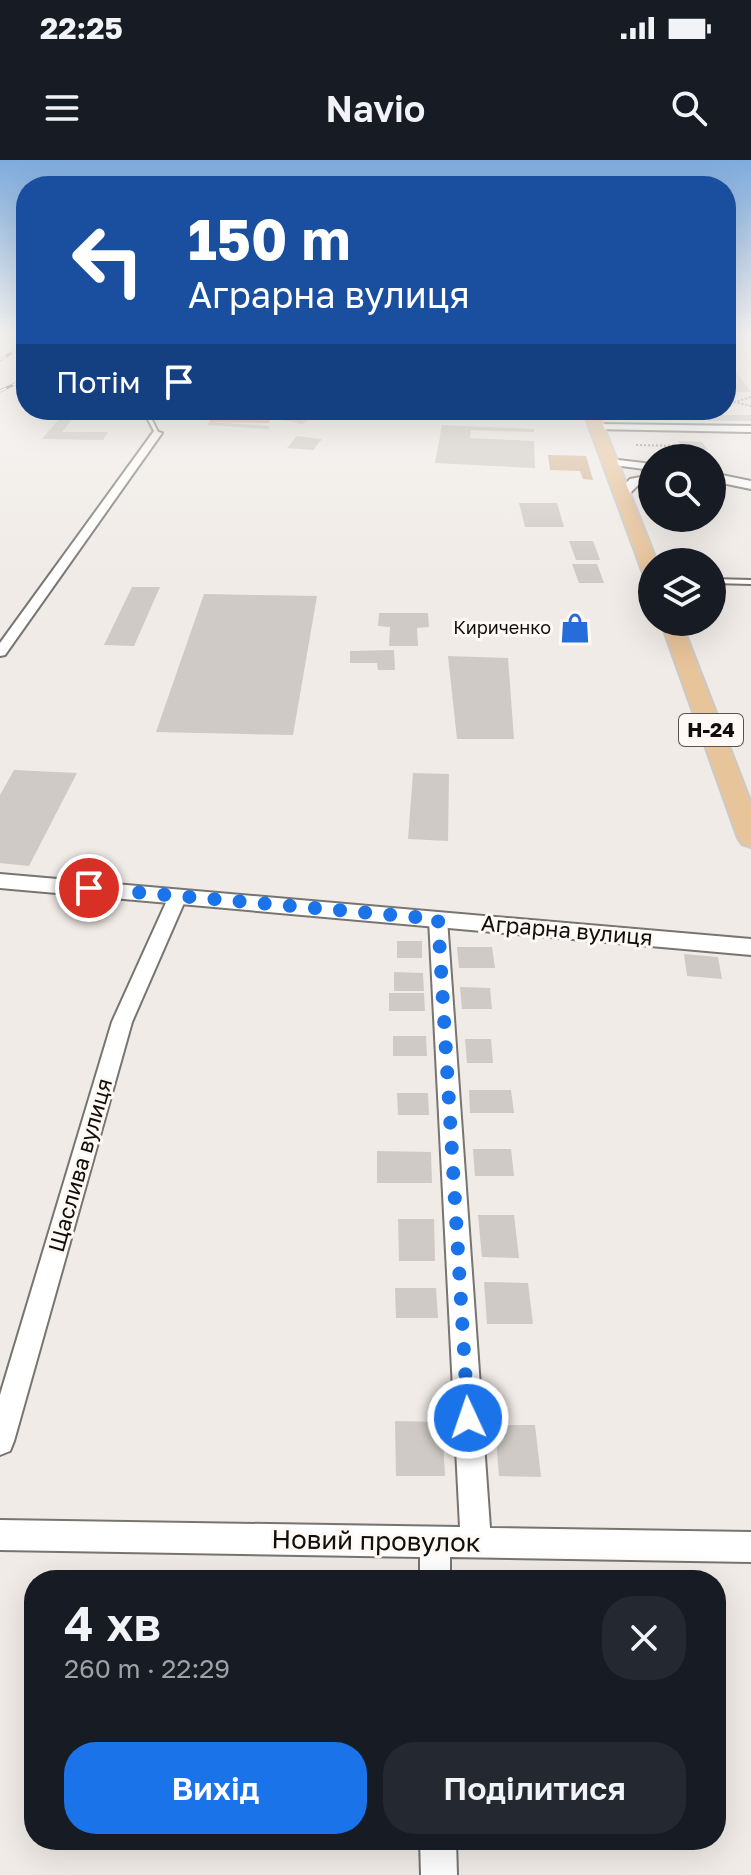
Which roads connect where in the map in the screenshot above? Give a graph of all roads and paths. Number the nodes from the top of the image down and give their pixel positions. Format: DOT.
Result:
graph roads {
  1 [pos="150,420"];
  2 [pos="594,420"];
  3 [pos="596,427"];
  4 [pos="751,429"];
  5 [pos="157,433"];
  6 [pos="610,462"];
  7 [pos="638,465"];
  8 [pos="726,480"];
  9 [pos="638,481"];
  10 [pos="751,485"];
  11 [pos="622,494"];
  12 [pos="643,548"];
  13 [pos="726,581"];
  14 [pos="751,582"];
  15 [pos="676,636"];
  16 [pos="0,652"];
  17 [pos="749,828"];
  18 [pos="0,881"];
  19 [pos="178,896"];
  20 [pos="438,919"];
  21 [pos="751,947"];
  22 [pos="0,1441"];
  23 [pos="0,1535"];
  24 [pos="435,1542"];
  25 [pos="476,1542"];
  26 [pos="751,1547"];
  27 [pos="435,1570"];
  28 [pos="438,1850"];
  29 [pos="439,1875"];
  1 -- 5 [label="lane"];
  2 -- 3 [label="main road"];
  3 -- 4 [label="street"];
  3 -- 6 [label="main road"];
  5 -- 16 [label="street"];
  6 -- 7 [label="street"];
  6 -- 11 [label="main road"];
  8 -- 10 [label="street"];
  9 -- 11 [label="street"];
  11 -- 12 [label="main road"];
  13 -- 14 [label="lane"];
  15 -- 17 [label="main road, Н-24"];
  18 -- 19 [label="street, Аграрна вулиця"];
  19 -- 20 [label="street, Аграрна вулиця"];
  19 -- 22 [label="street, Щаслива вулиця"];
  20 -- 21 [label="street, Аграрна вулиця"];
  20 -- 25 [label="street"];
  23 -- 24 [label="street, Новий провулок"];
  24 -- 25 [label="street, Новий провулок"];
  24 -- 27 [label="street"];
  25 -- 26 [label="street, Новий провулок"];
  28 -- 29 [label="street"];
}
